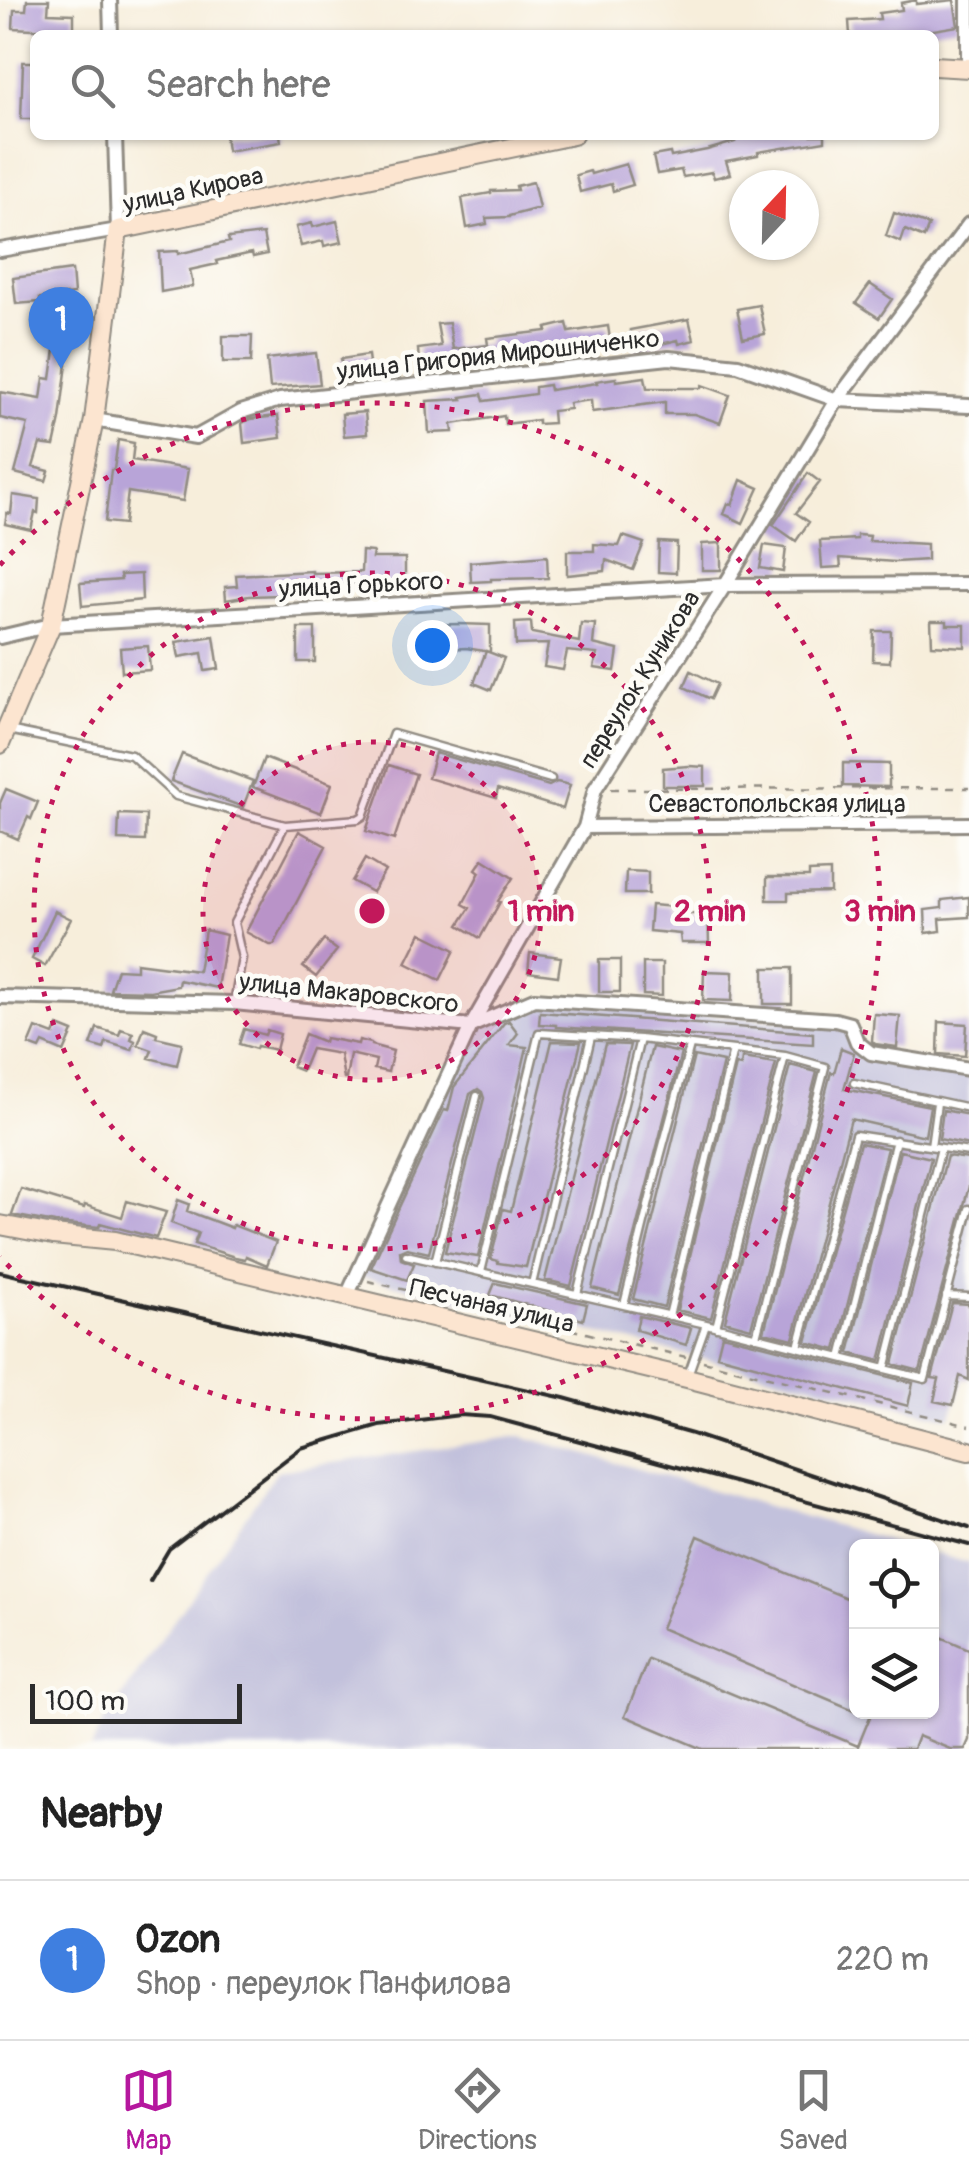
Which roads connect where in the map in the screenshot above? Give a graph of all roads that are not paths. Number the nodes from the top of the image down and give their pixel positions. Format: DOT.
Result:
graph roads {
  1 [pos="110,0"];
  2 [pos="968,0"];
  3 [pos="111,30"];
  4 [pos="939,66"];
  5 [pos="968,67"];
  6 [pos="114,140"];
  7 [pos="548,140"];
  8 [pos="969,224"];
  9 [pos="118,230"];
  10 [pos="0,250"];
  11 [pos="837,400"];
  12 [pos="969,406"];
  13 [pos="94,420"];
  14 [pos="969,584"];
  15 [pos="725,585"];
  16 [pos="50,625"];
  17 [pos="0,637"];
  18 [pos="4,737"];
  19 [pos="551,779"];
  20 [pos="969,824"];
  21 [pos="285,825"];
  22 [pos="584,827"];
  23 [pos="0,997"];
  24 [pos="234,1002"];
  25 [pos="471,1026"];
  26 [pos="591,1037"];
  27 [pos="640,1039"];
  28 [pos="690,1046"];
  29 [pos="733,1049"];
  30 [pos="785,1056"];
  31 [pos="969,1068"];
  32 [pos="854,1084"];
  33 [pos="477,1096"];
  34 [pos="936,1103"];
  35 [pos="969,1108"];
  36 [pos="896,1140"];
  37 [pos="931,1146"];
  38 [pos="941,1147"];
  39 [pos="969,1152"];
  40 [pos="969,1209"];
  41 [pos="0,1225"];
  42 [pos="406,1255"];
  43 [pos="435,1262"];
  44 [pos="481,1272"];
  45 [pos="532,1284"];
  46 [pos="577,1294"];
  47 [pos="347,1296"];
  48 [pos="946,1296"];
  49 [pos="969,1297"];
  50 [pos="624,1306"];
  51 [pos="669,1316"];
  52 [pos="706,1324"];
  53 [pos="716,1327"];
  54 [pos="756,1337"];
  55 [pos="798,1347"];
  56 [pos="841,1358"];
  57 [pos="885,1370"];
  58 [pos="687,1378"];
  59 [pos="969,1451"];
  1 -- 3 [label="street"];
  2 -- 5 [label="street"];
  4 -- 5 [label="street"];
  6 -- 9 [label="street"];
  7 -- 9 [label="street, улица Кирова"];
  8 -- 11 [label="street, переулок Куникова"];
  9 -- 10 [label="street, улица Кирова"];
  9 -- 13 [label="street"];
  11 -- 12 [label="street, улица Григория Мирошниченко"];
  11 -- 13 [label="street, улица Григория Мирошниченко"];
  11 -- 15 [label="street, переулок Куникова"];
  13 -- 16 [label="street"];
  14 -- 15 [label="street, улица Горького"];
  15 -- 16 [label="street, улица Горького"];
  15 -- 22 [label="street, переулок Куникова"];
  16 -- 17 [label="street, улица Горького"];
  16 -- 18 [label="street"];
  18 -- 21 [label="lane"];
  19 -- 21 [label="lane"];
  20 -- 22 [label="street, Севастопольская улица"];
  21 -- 24 [label="lane"];
  22 -- 25 [label="street, переулок Куникова"];
  23 -- 24 [label="street, улица Макаровского"];
  24 -- 25 [label="street, улица Макаровского"];
  25 -- 31 [label="street, улица Макаровского"];
  25 -- 47 [label="street, переулок Куникова"];
  26 -- 27 [label="lane"];
  26 -- 44 [label="lane"];
  26 -- 45 [label="lane"];
  27 -- 28 [label="lane"];
  27 -- 46 [label="lane"];
  28 -- 29 [label="lane"];
  28 -- 50 [label="lane"];
  29 -- 30 [label="lane"];
  29 -- 51 [label="lane"];
  30 -- 53 [label="lane"];
  30 -- 54 [label="lane"];
  32 -- 34 [label="lane"];
  33 -- 43 [label="lane"];
  34 -- 35 [label="lane"];
  34 -- 37 [label="lane"];
  36 -- 37 [label="lane"];
  36 -- 55 [label="lane"];
  36 -- 56 [label="lane"];
  37 -- 38 [label="lane"];
  38 -- 39 [label="lane"];
  38 -- 57 [label="lane"];
  40 -- 48 [label="lane"];
  41 -- 47 [label="street, Песчаная улица"];
  42 -- 43 [label="lane"];
  43 -- 44 [label="lane"];
  44 -- 45 [label="lane"];
  45 -- 46 [label="lane"];
  46 -- 50 [label="lane"];
  47 -- 58 [label="street, Песчаная улица"];
  48 -- 49 [label="lane"];
  48 -- 57 [label="lane"];
  50 -- 51 [label="lane"];
  51 -- 52 [label="lane"];
  52 -- 53 [label="lane"];
  52 -- 58 [label="lane"];
  53 -- 54 [label="lane"];
  54 -- 55 [label="lane"];
  55 -- 56 [label="lane"];
  56 -- 57 [label="lane"];
  58 -- 59 [label="street, Песчаная улица"];
}
